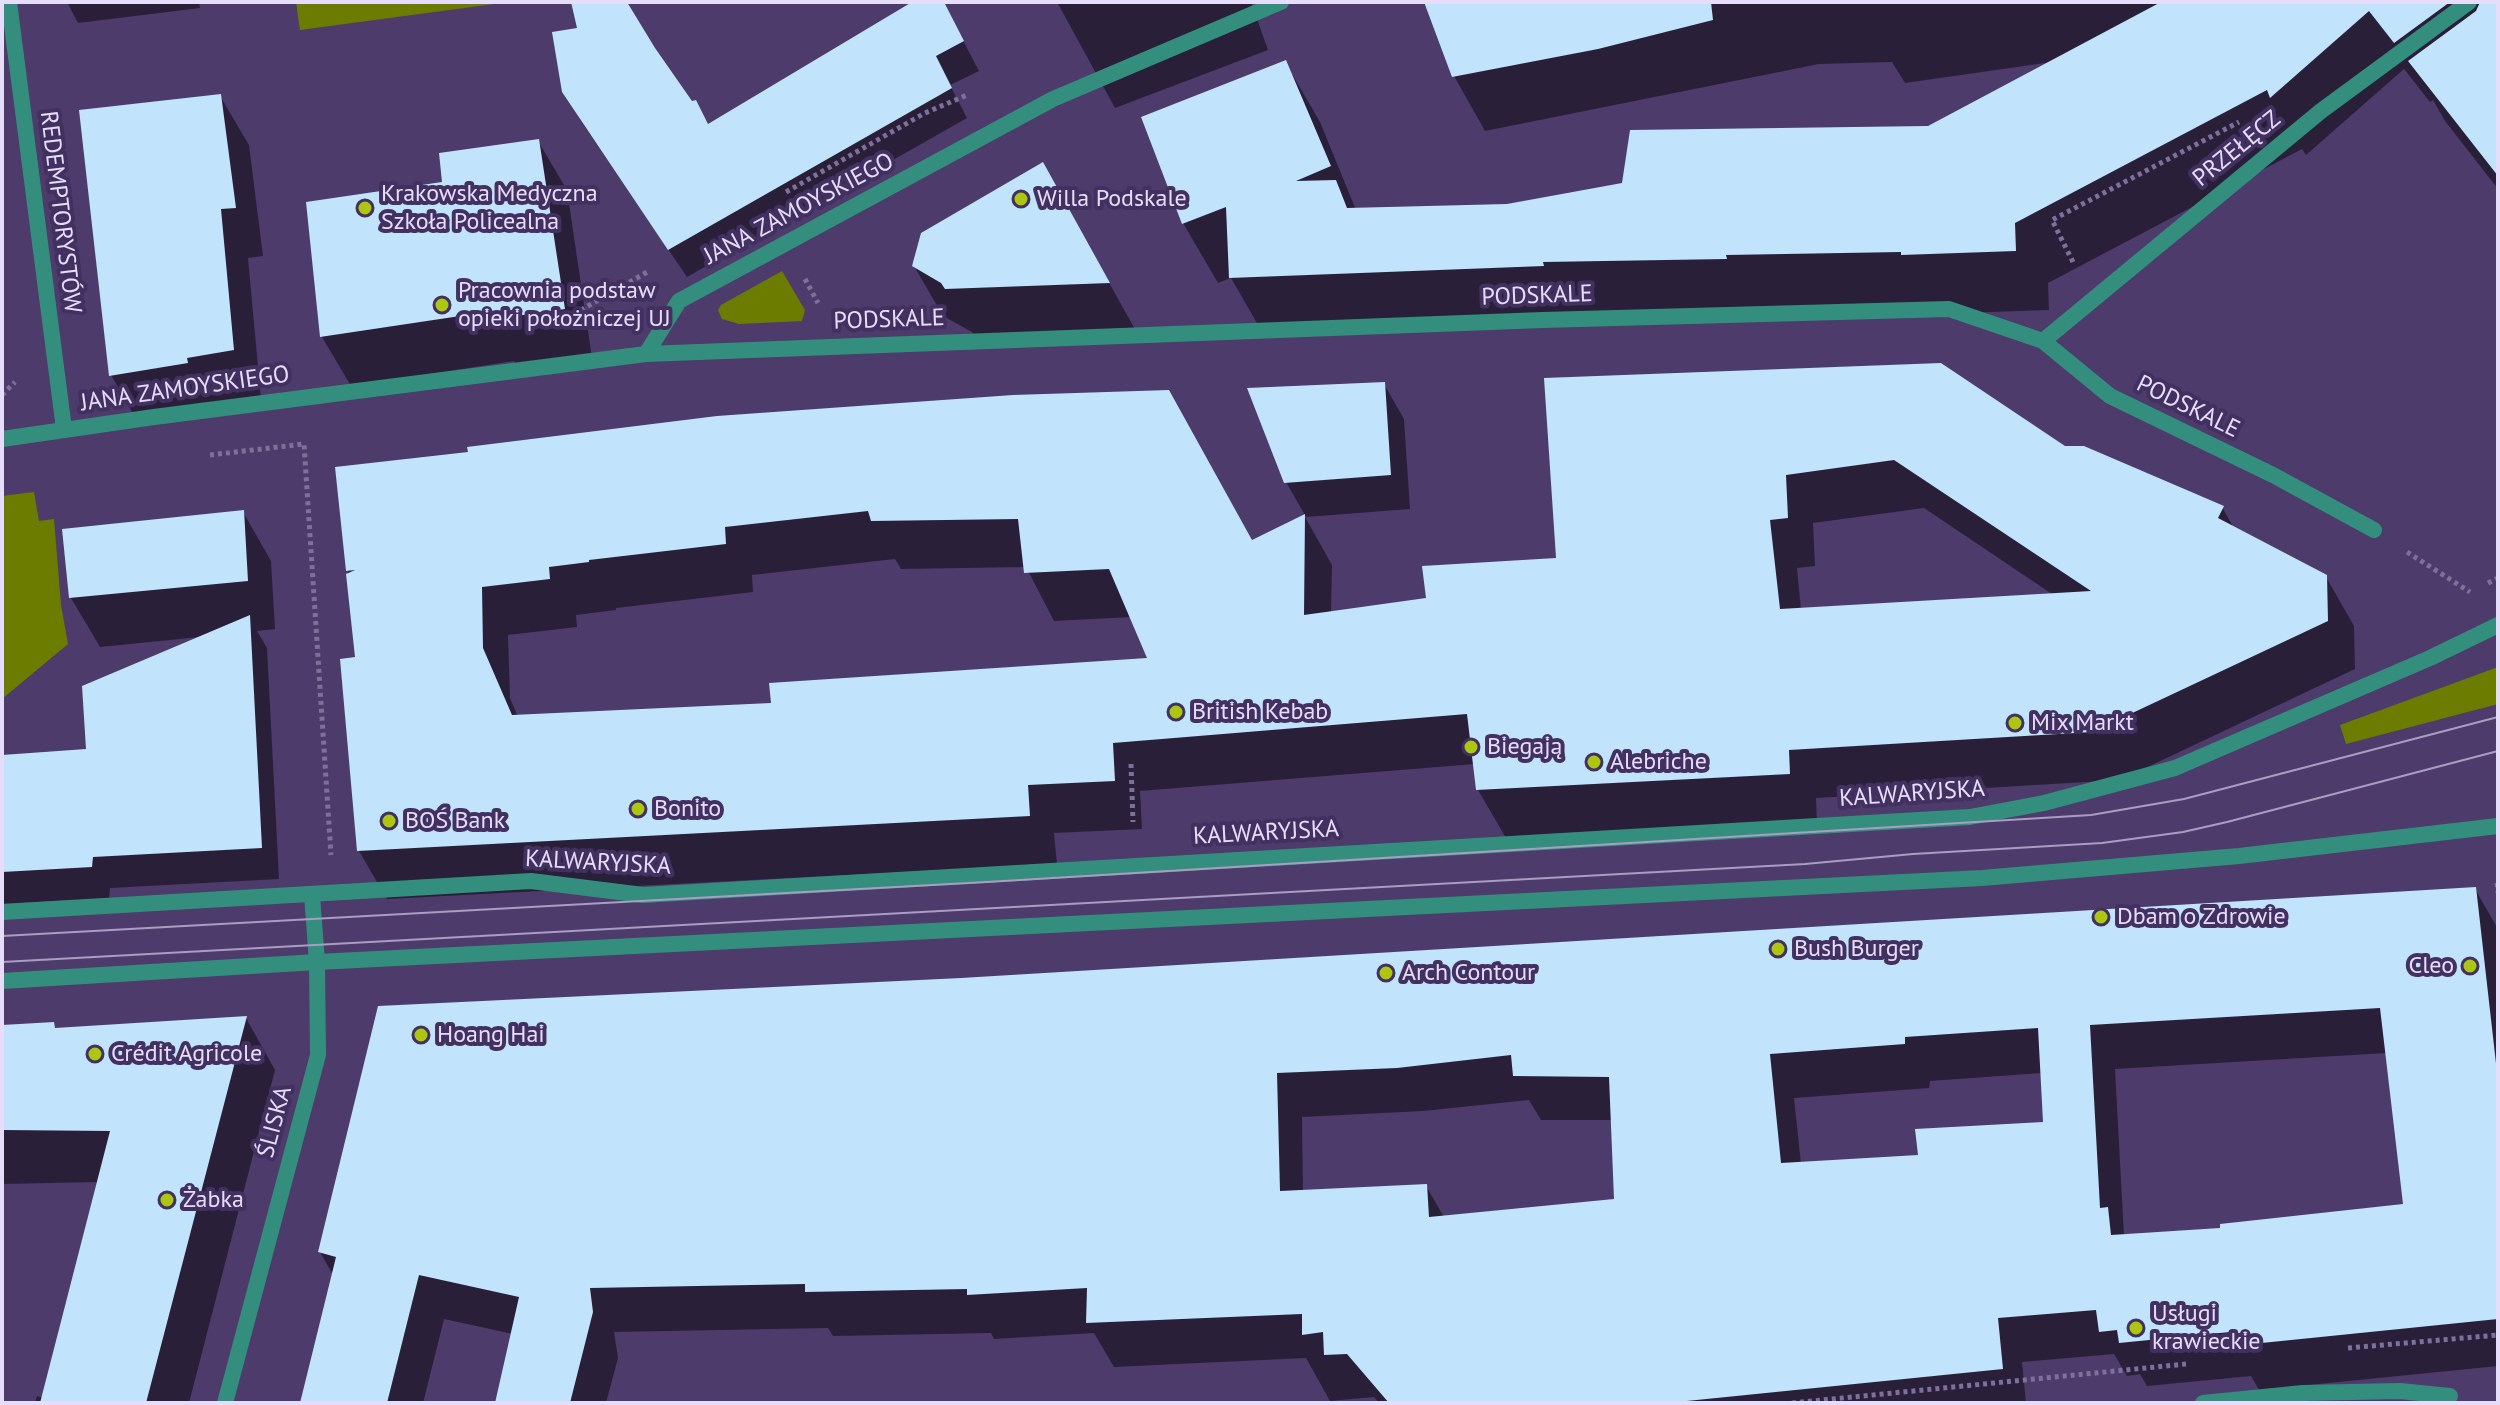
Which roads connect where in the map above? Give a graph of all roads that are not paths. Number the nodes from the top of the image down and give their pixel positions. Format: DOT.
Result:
graph roads {
  1 [pos="9,2"];
  2 [pos="1281,2"];
  3 [pos="2469,2"];
  4 [pos="2043,341"];
  5 [pos="646,354"];
  6 [pos="64,429"];
  7 [pos="2,439"];
  8 [pos="2374,530"];
  9 [pos="2498,625"];
  10 [pos="2498,826"];
  11 [pos="312,895"];
  12 [pos="2,912"];
  13 [pos="317,962"];
  14 [pos="2,981"];
  15 [pos="2450,1396"];
  16 [pos="225,1403"];
  17 [pos="2203,1403"];
  1 -- 6 [label="street, REDEMPTORYSTÓW"];
  2 -- 5 [label="street, JANA ZAMOYSKIEGO"];
  3 -- 4 [label="street, PRZEŁĘCZ"];
  4 -- 5 [label="street, PODSKALE"];
  4 -- 8 [label="street, PODSKALE"];
  5 -- 6 [label="street, JANA ZAMOYSKIEGO"];
  6 -- 7 [label="street, JANA ZAMOYSKIEGO"];
  9 -- 11 [label="street, KALWARYJSKA"];
  10 -- 13 [label="street"];
  11 -- 12 [label="street, KALWARYJSKA"];
  11 -- 13 [label="street, ŚLISKA"];
  13 -- 14 [label="street"];
  13 -- 16 [label="street, ŚLISKA"];
  15 -- 17 [label="street"];
}
